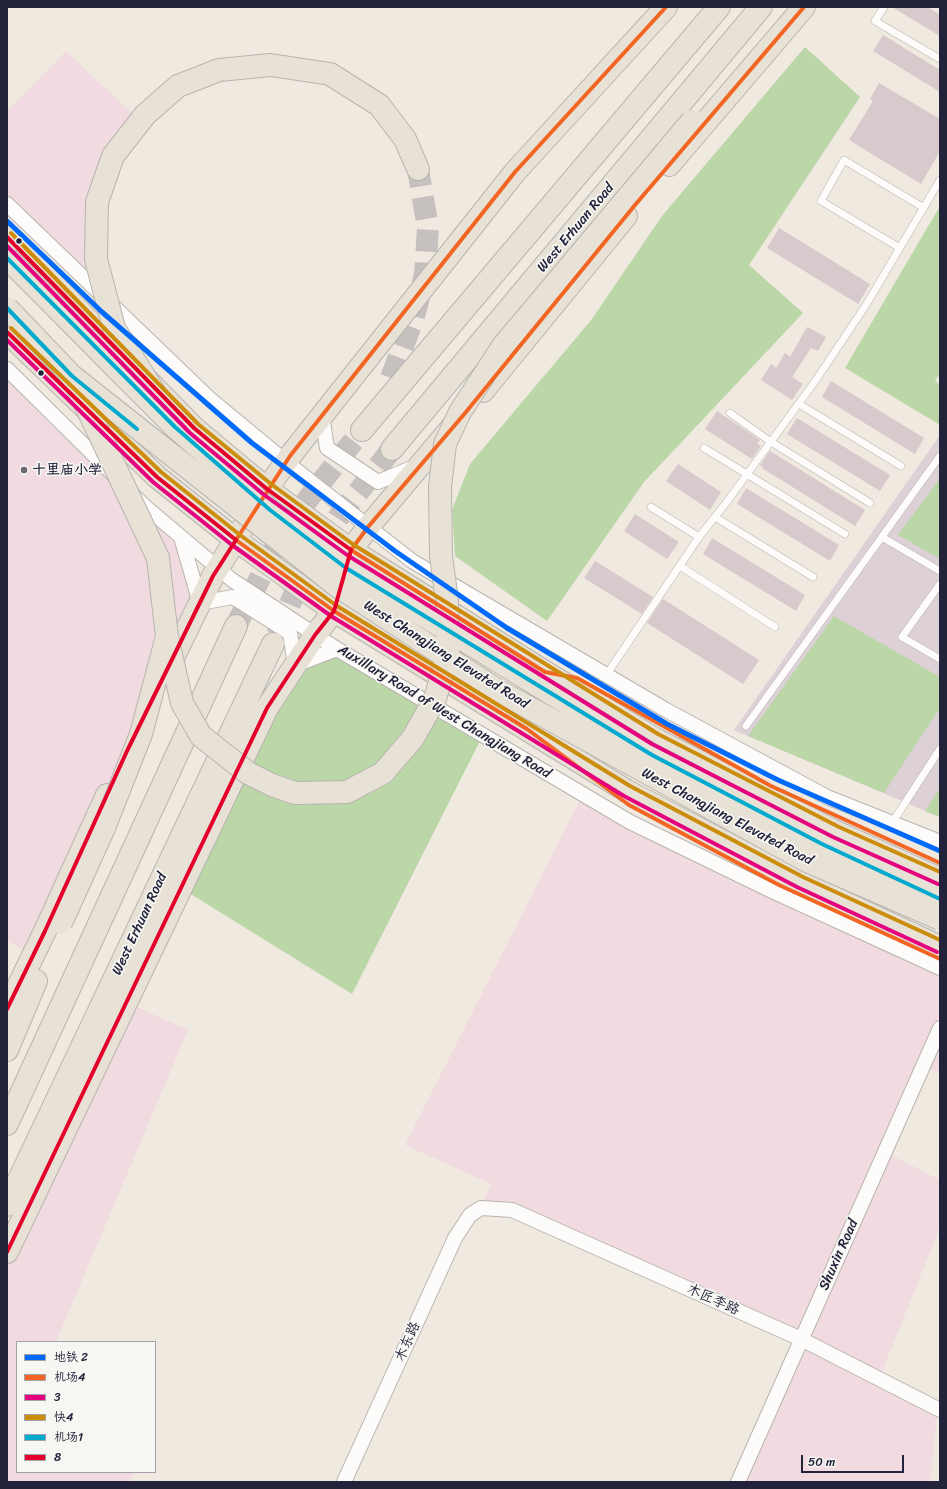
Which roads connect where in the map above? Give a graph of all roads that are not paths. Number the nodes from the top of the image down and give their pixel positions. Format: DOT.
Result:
graph roads {
  1 [pos="666,7"];
  2 [pos="719,7"];
  3 [pos="761,7"];
  4 [pos="790,7"];
  5 [pos="804,7"];
  6 [pos="884,7"];
  7 [pos="940,59"];
  8 [pos="418,169"];
  9 [pos="940,180"];
  10 [pos="7,204"];
  11 [pos="924,208"];
  12 [pos="7,237"];
  13 [pos="900,248"];
  14 [pos="7,258"];
  15 [pos="7,308"];
  16 [pos="7,332"];
  17 [pos="7,369"];
  18 [pos="72,376"];
  19 [pos="391,378"];
  20 [pos="799,404"];
  21 [pos="730,413"];
  22 [pos="322,415"];
  23 [pos="175,427"];
  24 [pos="771,442"];
  25 [pos="704,448"];
  26 [pos="392,449"];
  27 [pos="940,456"];
  28 [pos="286,462"];
  29 [pos="422,463"];
  30 [pos="901,466"];
  31 [pos="747,475"];
  32 [pos="267,489"];
  33 [pos="870,503"];
  34 [pos="651,507"];
  35 [pos="715,517"];
  36 [pos="368,527"];
  37 [pos="845,534"];
  38 [pos="882,536"];
  39 [pos="181,537"];
  40 [pos="699,537"];
  41 [pos="236,540"];
  42 [pos="351,550"];
  43 [pos="680,566"];
  44 [pos="218,569"];
  45 [pos="940,571"];
  46 [pos="813,577"];
  47 [pos="940,584"];
  48 [pos="200,604"];
  49 [pos="334,611"];
  50 [pos="236,626"];
  51 [pos="775,627"];
  52 [pos="315,635"];
  53 [pos="167,637"];
  54 [pos="273,644"];
  55 [pos="337,649"];
  56 [pos="940,659"];
  57 [pos="295,665"];
  58 [pos="545,672"];
  59 [pos="606,674"];
  60 [pos="746,726"];
  61 [pos="526,729"];
  62 [pos="940,749"];
  63 [pos="892,823"];
  64 [pos="940,842"];
  65 [pos="940,864"];
  66 [pos="940,879"];
  67 [pos="940,899"];
  68 [pos="940,919"];
  69 [pos="940,947"];
  70 [pos="940,959"];
  71 [pos="940,968"];
  72 [pos="7,1009"];
  73 [pos="940,1028"];
  74 [pos="7,1050"];
  75 [pos="7,1124"];
  76 [pos="7,1205"];
  77 [pos="481,1208"];
  78 [pos="7,1252"];
  79 [pos="801,1340"];
  80 [pos="940,1410"];
  81 [pos="344,1482"];
  82 [pos="738,1482"];
  1 -- 22 [label="highway"];
  2 -- 19 [label="highway"];
  3 -- 26 [label="highway, West Erhuan Road"];
  4 -- 53 [label="highway, bridge"];
  5 -- 29 [label="highway, West Erhuan Road"];
  6 -- 7 [label="lane"];
  8 -- 23 [label="highway, bridge"];
  9 -- 11 [label="lane"];
  10 -- 28 [label="street"];
  11 -- 13 [label="lane"];
  11 -- 13 [label="lane"];
  12 -- 32 [label="highway"];
  13 -- 20 [label="lane"];
  14 -- 23 [label="highway, West Changjiang Elevated Road, bridge"];
  15 -- 18 [label="highway, West Changjiang Elevated Road, bridge"];
  16 -- 41 [label="highway"];
  17 -- 39 [label="street, Auxillary Road of West Changjiang Road"];
  18 -- 53 [label="highway, bridge"];
  18 -- 68 [label="highway, West Changjiang Elevated Road, bridge"];
  20 -- 24 [label="lane"];
  20 -- 30 [label="lane"];
  21 -- 24 [label="lane"];
  22 -- 28 [label="highway"];
  22 -- 29 [label="street"];
  23 -- 67 [label="highway, West Changjiang Elevated Road, bridge"];
  24 -- 31 [label="lane"];
  24 -- 33 [label="lane"];
  25 -- 31 [label="lane"];
  27 -- 38 [label="lane"];
  28 -- 32 [label="highway"];
  28 -- 36 [label="street"];
  29 -- 36 [label="highway, West Erhuan Road"];
  31 -- 35 [label="lane"];
  31 -- 37 [label="lane"];
  32 -- 41 [label="highway"];
  32 -- 42 [label="highway"];
  34 -- 40 [label="lane"];
  35 -- 40 [label="lane"];
  35 -- 46 [label="lane"];
  36 -- 42 [label="highway, West Erhuan Road"];
  36 -- 59 [label="street"];
  38 -- 45 [label="lane"];
  38 -- 60 [label="lane"];
  39 -- 44 [label="street, Auxillary Road of West Changjiang Road"];
  39 -- 48 [label="street"];
  40 -- 43 [label="lane"];
  41 -- 44 [label="highway"];
  41 -- 49 [label="highway"];
  42 -- 49 [label="highway, West Erhuan Road"];
  42 -- 58 [label="highway"];
  43 -- 51 [label="lane"];
  43 -- 59 [label="lane"];
  44 -- 48 [label="highway"];
  44 -- 52 [label="street, Auxillary Road of West Changjiang Road"];
  47 -- 56 [label="lane"];
  48 -- 57 [label="street"];
  48 -- 72 [label="highway"];
  49 -- 52 [label="highway, West Erhuan Road"];
  49 -- 61 [label="highway"];
  50 -- 75 [label="highway"];
  52 -- 55 [label="street, Auxillary Road of West Changjiang Road"];
  52 -- 57 [label="highway, West Erhuan Road"];
  53 -- 74 [label="highway, bridge"];
  54 -- 76 [label="highway, West Erhuan Road"];
  55 -- 57 [label="street"];
  55 -- 71 [label="street, Auxillary Road of West Changjiang Road"];
  57 -- 78 [label="highway, West Erhuan Road"];
  58 -- 65 [label="highway"];
  58 -- 66 [label="highway"];
  59 -- 63 [label="street"];
  61 -- 69 [label="highway"];
  61 -- 70 [label="highway"];
  62 -- 63 [label="lane"];
  63 -- 64 [label="street"];
  73 -- 79 [label="street, Shuxin Road"];
  77 -- 79 [label="street, 木匠李路"];
  77 -- 81 [label="street, 木东路"];
  79 -- 80 [label="street, 木匠李路"];
  79 -- 82 [label="street, Shuxin Road"];
}
